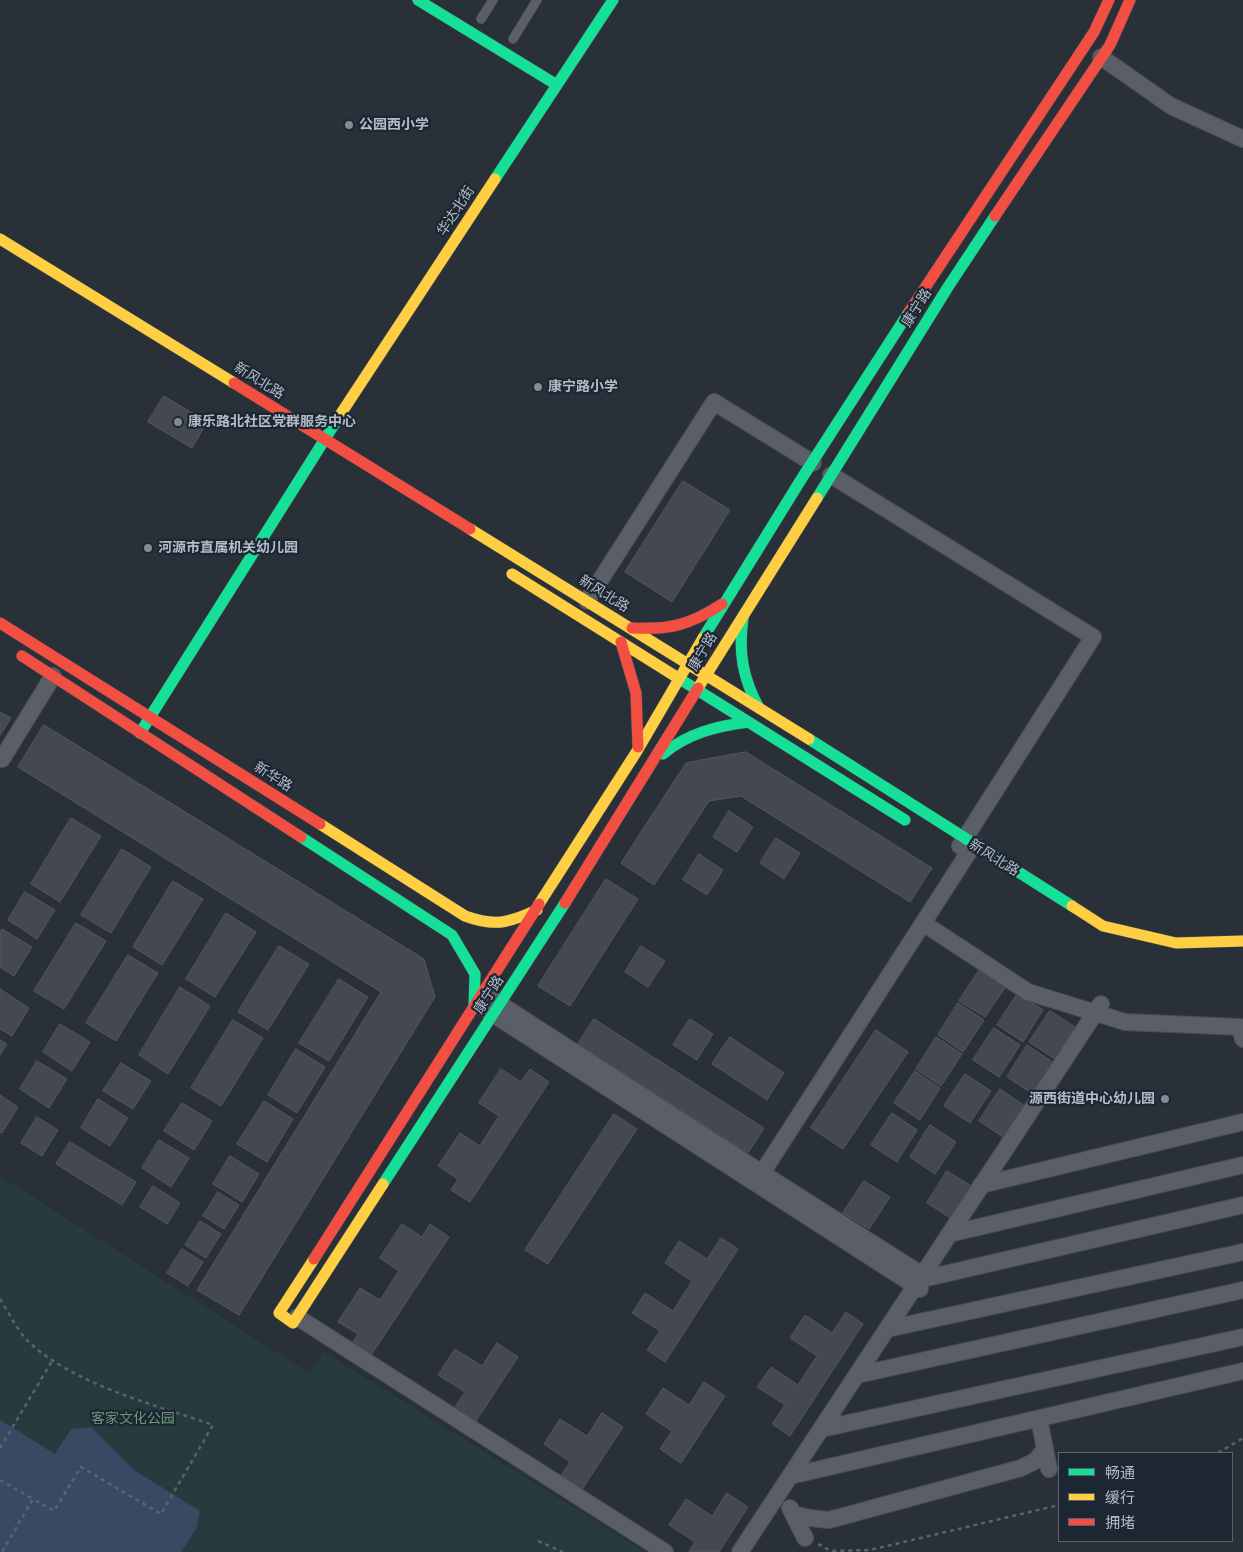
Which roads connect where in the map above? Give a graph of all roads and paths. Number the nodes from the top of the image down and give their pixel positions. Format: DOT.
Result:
graph roads {
  1 [pos="418,0"];
  2 [pos="492,0"];
  3 [pos="538,0"];
  4 [pos="600,0"];
  5 [pos="613,0"];
  6 [pos="1109,0"];
  7 [pos="1130,0"];
  8 [pos="481,19"];
  9 [pos="513,39"];
  10 [pos="1101,57"];
  11 [pos="562,68"];
  12 [pos="553,82"];
  13 [pos="1243,139"];
  14 [pos="0,239"];
  15 [pos="320,436"];
  16 [pos="814,463"];
  17 [pos="830,474"];
  18 [pos="502,568"];
  19 [pos="728,600"];
  20 [pos="587,601"];
  21 [pos="745,612"];
  22 [pos="0,623"];
  23 [pos="630,628"];
  24 [pos="620,642"];
  25 [pos="15,652"];
  26 [pos="688,663"];
  27 [pos="706,675"];
  28 [pos="53,676"];
  29 [pos="679,679"];
  30 [pos="698,690"];
  31 [pos="759,708"];
  32 [pos="146,715"];
  33 [pos="749,722"];
  34 [pos="136,730"];
  35 [pos="638,751"];
  36 [pos="0,758"];
  37 [pos="654,762"];
  38 [pos="915,826"];
  39 [pos="966,850"];
  40 [pos="537,910"];
  41 [pos="930,922"];
  42 [pos="1243,941"];
  43 [pos="478,1002"];
  44 [pos="497,1009"];
  45 [pos="1100,1009"];
  46 [pos="1243,1018"];
  47 [pos="1243,1039"];
  48 [pos="1243,1122"];
  49 [pos="1243,1165"];
  50 [pos="763,1180"];
  51 [pos="986,1184"];
  52 [pos="1243,1205"];
  53 [pos="953,1233"];
  54 [pos="1243,1252"];
  55 [pos="921,1282"];
  56 [pos="1243,1290"];
  57 [pos="0,1299"];
  58 [pos="296,1320"];
  59 [pos="891,1328"];
  60 [pos="1243,1337"];
  61 [pos="52,1360"];
  62 [pos="1243,1371"];
  63 [pos="861,1374"];
  64 [pos="1039,1418"];
  65 [pos="825,1428"];
  66 [pos="1243,1438"];
  67 [pos="0,1448"];
  68 [pos="1045,1449"];
  69 [pos="1220,1452"];
  70 [pos="1049,1469"];
  71 [pos="794,1475"];
  72 [pos="0,1480"];
  73 [pos="784,1496"];
  74 [pos="33,1499"];
  75 [pos="1058,1505"];
  76 [pos="793,1514"];
  77 [pos="805,1538"];
  78 [pos="538,1541"];
  79 [pos="2,1552"];
  80 [pos="562,1552"];
  81 [pos="654,1552"];
  82 [pos="665,1552"];
  83 [pos="740,1552"];
  84 [pos="747,1552"];
  1 -- 12 [label="street"];
  2 -- 8 [label="lane"];
  3 -- 9 [label="lane"];
  4 -- 11 [label="street, 华达北街"];
  5 -- 11 [label="street, 华达北街"];
  6 -- 16 [label="street, 康宁路"];
  7 -- 10 [label="street, 康宁路"];
  10 -- 13 [label="street"];
  10 -- 17 [label="street, 康宁路"];
  11 -- 12 [label="street, 华达北街"];
  12 -- 15 [label="street, 华达北街"];
  14 -- 15 [label="street, 新风北路"];
  15 -- 20 [label="street, 新风北路"];
  15 -- 32 [label="street, 华达北街"];
  16 -- 19 [label="street, 康宁路"];
  16 -- 20 [label="street"];
  17 -- 21 [label="street, 康宁路"];
  17 -- 39 [label="street"];
  18 -- 24 [label="street"];
  19 -- 23 [label="street, 新风北路"];
  19 -- 26 [label="street, 康宁路"];
  20 -- 23 [label="street, 新风北路"];
  21 -- 27 [label="street, 康宁路"];
  21 -- 31 [label="street, 新风北路"];
  22 -- 32 [label="street, 新华路"];
  23 -- 26 [label="street, 新风北路"];
  24 -- 29 [label="street"];
  24 -- 35 [label="street"];
  25 -- 28 [label="street"];
  26 -- 27 [label="street, 新风北路"];
  26 -- 29 [label="street, 康宁路"];
  27 -- 30 [label="street, 康宁路"];
  27 -- 31 [label="street, 新风北路"];
  28 -- 34 [label="street"];
  28 -- 36 [label="street"];
  29 -- 30 [label="street"];
  29 -- 35 [label="street, 康宁路"];
  30 -- 33 [label="street"];
  30 -- 37 [label="street, 康宁路"];
  31 -- 39 [label="street, 新风北路"];
  32 -- 34 [label="street, 华达北街"];
  32 -- 40 [label="street, 新华路"];
  33 -- 37 [label="street"];
  33 -- 38 [label="street"];
  34 -- 43 [label="street"];
  35 -- 40 [label="street, 康宁路"];
  37 -- 44 [label="street, 康宁路"];
  39 -- 41 [label="street"];
  39 -- 42 [label="street, 新风北路"];
  40 -- 43 [label="street, 康宁路"];
  41 -- 45 [label="street"];
  41 -- 50 [label="street"];
  43 -- 44 [label="street"];
  43 -- 58 [label="street, 康宁路"];
  44 -- 50 [label="street"];
  44 -- 58 [label="street, 康宁路"];
  45 -- 46 [label="street"];
  45 -- 47 [label="street"];
  45 -- 51 [label="street"];
  48 -- 51 [label="street"];
  49 -- 53 [label="street"];
  50 -- 55 [label="street"];
  51 -- 53 [label="street"];
  52 -- 55 [label="street"];
  53 -- 55 [label="street"];
  54 -- 59 [label="street"];
  55 -- 59 [label="street"];
  56 -- 63 [label="street"];
  57 -- 61 [label="path"];
  58 -- 81 [label="street"];
  58 -- 82 [label="street"];
  59 -- 63 [label="street"];
  60 -- 65 [label="street"];
  61 -- 67 [label="path"];
  61 -- 74 [label="path"];
  62 -- 64 [label="street"];
  63 -- 65 [label="street"];
  64 -- 68 [label="street"];
  64 -- 71 [label="street"];
  65 -- 71 [label="street"];
  66 -- 69 [label="path"];
  68 -- 70 [label="street"];
  68 -- 76 [label="street"];
  71 -- 73 [label="street"];
  71 -- 83 [label="street"];
  72 -- 74 [label="path"];
  73 -- 76 [label="street"];
  73 -- 84 [label="street"];
  74 -- 79 [label="path"];
  75 -- 77 [label="path"];
  76 -- 77 [label="street"];
  78 -- 80 [label="path"];
}
